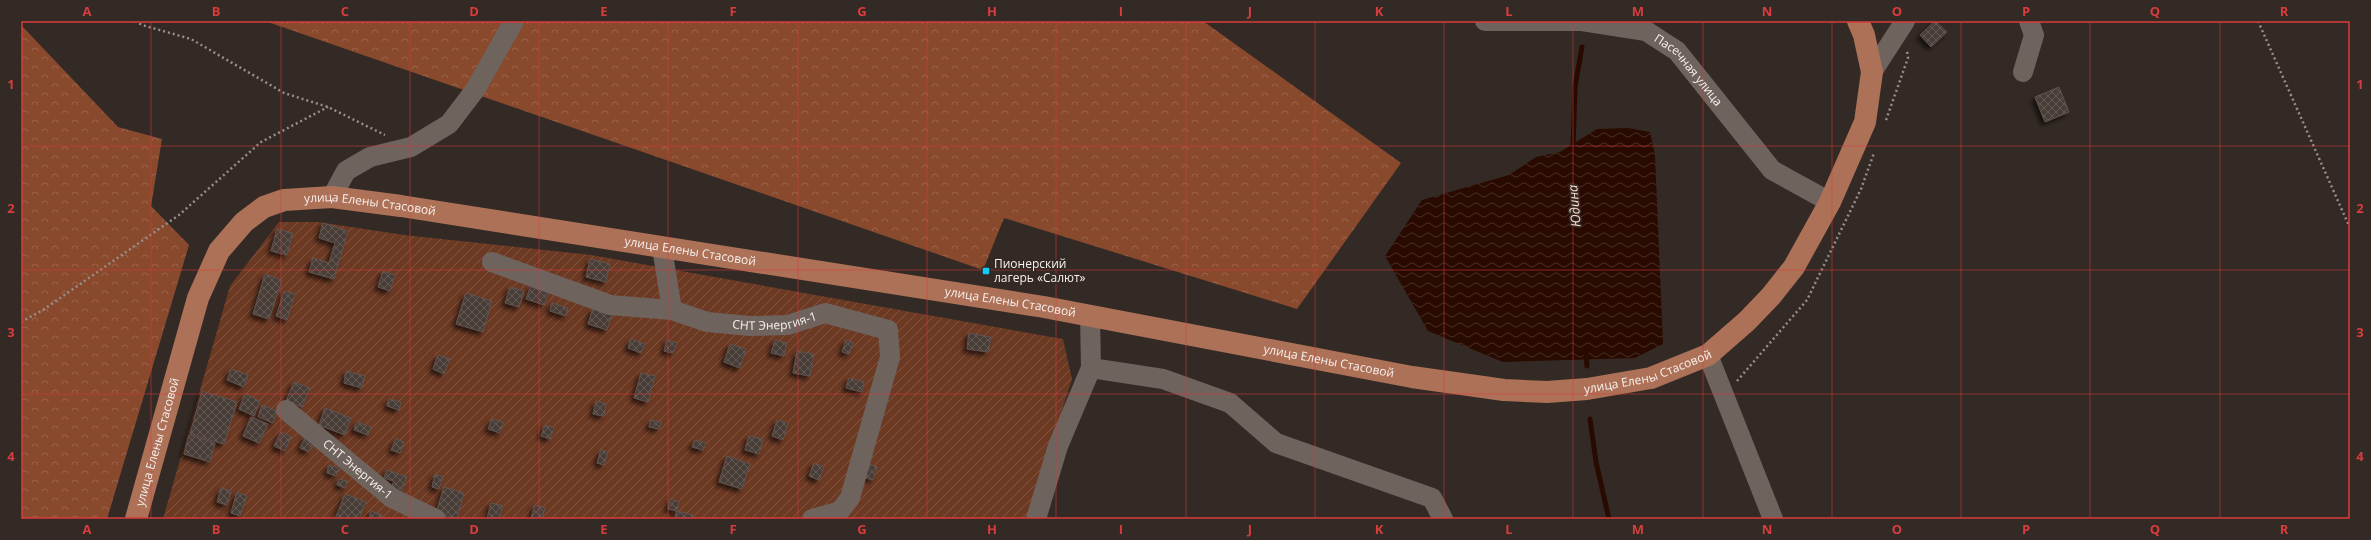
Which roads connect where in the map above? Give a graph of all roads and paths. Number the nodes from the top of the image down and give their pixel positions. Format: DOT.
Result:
graph roads {
  1 [pos="135,21"];
  2 [pos="514,21"];
  3 [pos="1485,21"];
  4 [pos="1858,21"];
  5 [pos="1905,21"];
  6 [pos="2029,21"];
  7 [pos="2258,21"];
  8 [pos="1872,72"];
  9 [pos="2023,72"];
  10 [pos="328,106"];
  11 [pos="411,147"];
  12 [pos="332,197"];
  13 [pos="1830,202"];
  14 [pos="2350,228"];
  15 [pos="662,248"];
  16 [pos="492,262"];
  17 [pos="672,310"];
  18 [pos="1090,316"];
  19 [pos="21,322"];
  20 [pos="1708,355"];
  21 [pos="1091,368"];
  22 [pos="286,410"];
  23 [pos="840,515"];
  24 [pos="136,519"];
  25 [pos="436,519"];
  26 [pos="812,519"];
  27 [pos="1036,519"];
  28 [pos="1443,519"];
  29 [pos="1772,519"];
  1 -- 10 [label="path"];
  2 -- 11 [label="street"];
  3 -- 13 [label="street, Пасечная улица"];
  4 -- 8 [label="main road, улица Елены Стасовой"];
  5 -- 8 [label="street"];
  6 -- 9 [label="street"];
  7 -- 14 [label="path"];
  8 -- 13 [label="main road, улица Елены Стасовой"];
  10 -- 11 [label="path"];
  10 -- 19 [label="path"];
  11 -- 12 [label="street"];
  12 -- 15 [label="main road, улица Елены Стасовой"];
  12 -- 24 [label="main road, улица Елены Стасовой"];
  13 -- 20 [label="main road, улица Елены Стасовой"];
  15 -- 17 [label="street"];
  15 -- 18 [label="main road, улица Елены Стасовой"];
  16 -- 17 [label="street"];
  17 -- 23 [label="street, СНТ Энергия-1"];
  18 -- 20 [label="main road, улица Елены Стасовой"];
  18 -- 21 [label="street"];
  20 -- 29 [label="street"];
  21 -- 27 [label="street"];
  21 -- 28 [label="street"];
  22 -- 25 [label="street, СНТ Энергия-1"];
  23 -- 26 [label="street, СНТ Энергия-1"];
}
